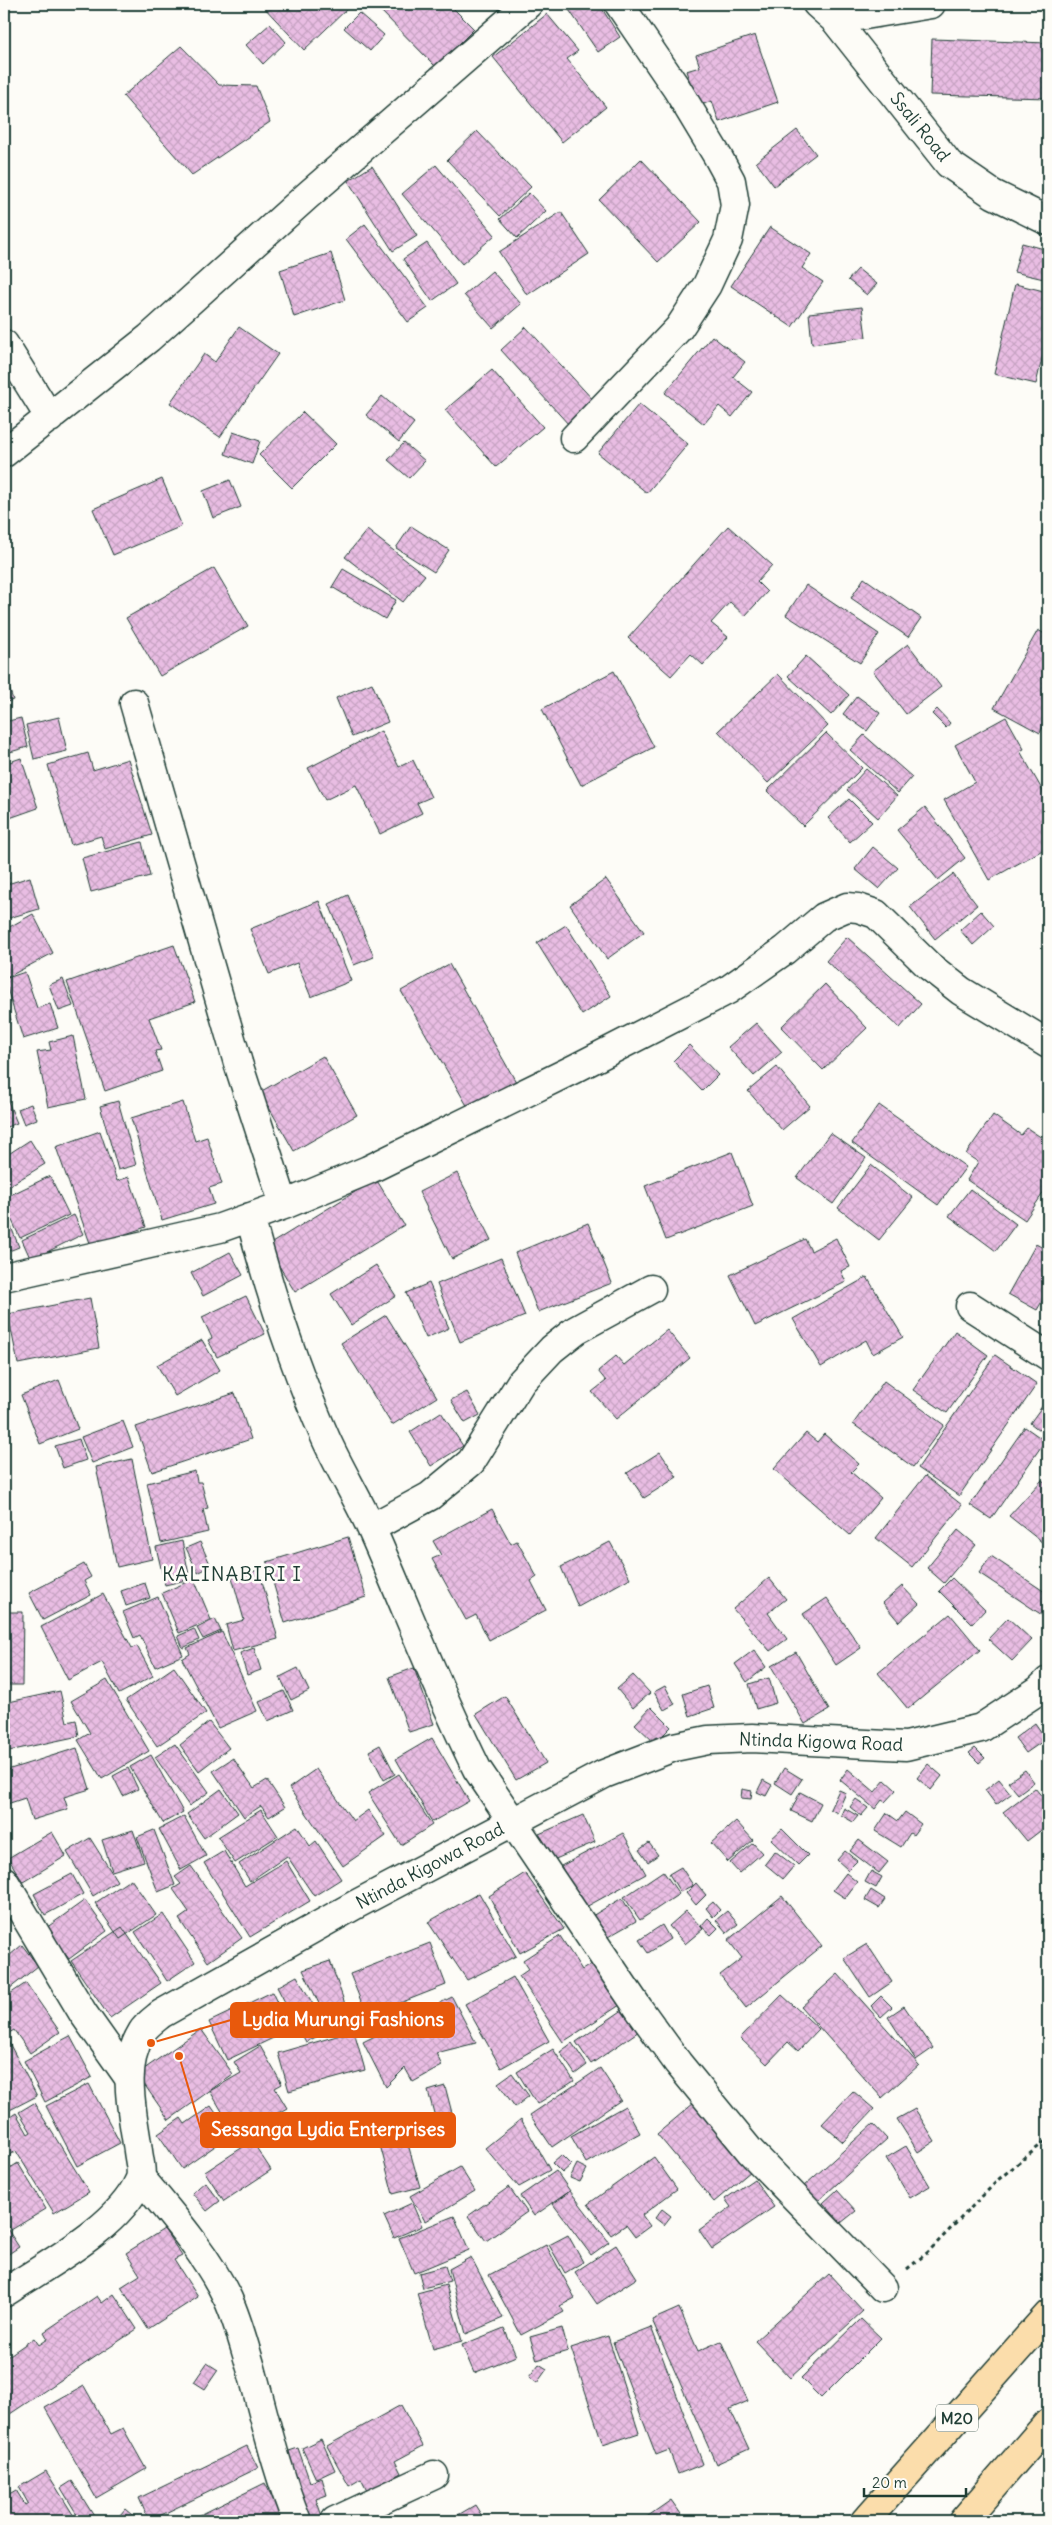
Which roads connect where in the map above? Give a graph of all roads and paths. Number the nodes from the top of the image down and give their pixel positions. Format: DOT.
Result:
graph roads {
  1 [pos="528,4"];
  2 [pos="618,4"];
  3 [pos="931,4"];
  4 [pos="826,12"];
  5 [pos="1048,221"];
  6 [pos="4,344"];
  7 [pos="50,418"];
  8 [pos="574,438"];
  9 [pos="4,453"];
  10 [pos="134,703"];
  11 [pos="1048,1044"];
  12 [pos="284,1205"];
  13 [pos="250,1217"];
  14 [pos="4,1277"];
  15 [pos="651,1289"];
  16 [pos="970,1306"];
  17 [pos="1048,1356"];
  18 [pos="371,1528"];
  19 [pos="1048,1681"];
  20 [pos="513,1822"];
  21 [pos="4,1881"];
  22 [pos="129,2078"];
  23 [pos="1048,2139"];
  24 [pos="141,2178"];
  25 [pos="883,2288"];
  26 [pos="4,2293"];
  27 [pos="1048,2315"];
  28 [pos="1048,2423"];
  29 [pos="434,2475"];
  30 [pos="297,2521"];
  31 [pos="335,2521"];
  32 [pos="865,2521"];
  33 [pos="963,2521"];
  1 -- 7 [label="street"];
  2 -- 8 [label="street"];
  3 -- 4 [label="street"];
  4 -- 5 [label="street, Ssali Road"];
  6 -- 7 [label="street"];
  7 -- 9 [label="street"];
  10 -- 12 [label="street"];
  11 -- 12 [label="street"];
  12 -- 13 [label="street"];
  13 -- 14 [label="street"];
  13 -- 18 [label="street"];
  15 -- 18 [label="street"];
  16 -- 17 [label="street"];
  18 -- 20 [label="street"];
  19 -- 20 [label="street, Ntinda Kigowa Road"];
  20 -- 22 [label="street, Ntinda Kigowa Road"];
  20 -- 25 [label="street"];
  21 -- 22 [label="street"];
  22 -- 24 [label="street, Ntinda Kigowa Road"];
  23 -- 25 [label="path"];
  24 -- 26 [label="street"];
  24 -- 30 [label="street"];
  27 -- 32 [label="highway, M20"];
  28 -- 33 [label="highway"];
  29 -- 31 [label="street"];
}
